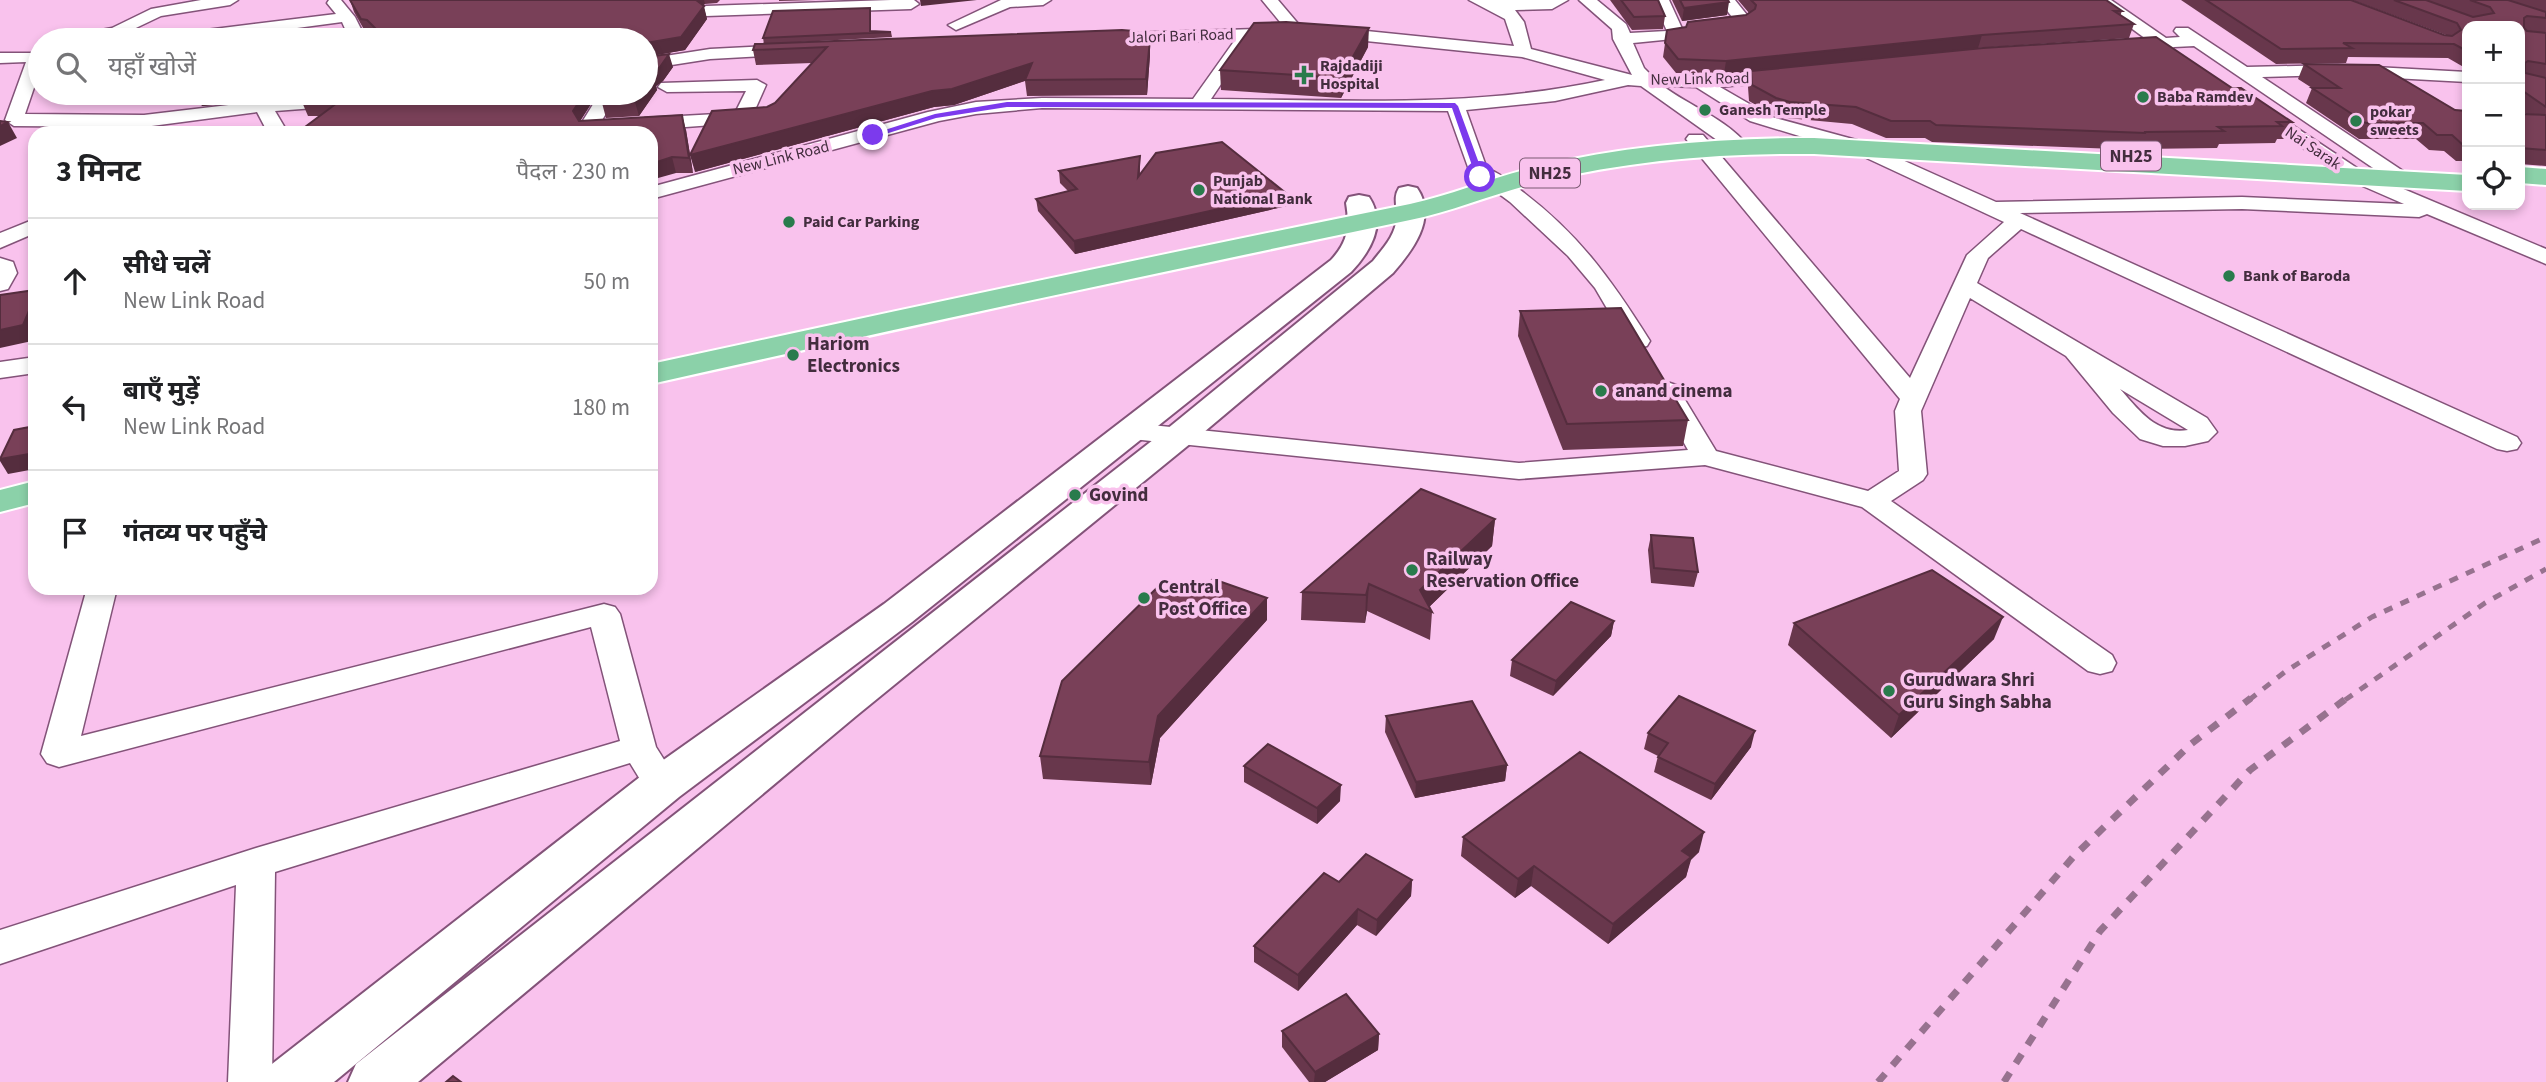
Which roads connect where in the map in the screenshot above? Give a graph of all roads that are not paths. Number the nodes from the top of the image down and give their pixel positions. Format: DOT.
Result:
graph roads {
  1 [pos="230,0"];
  2 [pos="332,0"];
  3 [pos="1043,0"];
  4 [pos="1270,0"];
  5 [pos="1477,0"];
  6 [pos="1560,0"];
  7 [pos="1587,0"];
  8 [pos="1661,0"];
  9 [pos="1727,0"];
  10 [pos="2101,0"];
  11 [pos="1006,2"];
  12 [pos="703,5"];
  13 [pos="914,6"];
  14 [pos="1503,6"];
  15 [pos="347,17"];
  16 [pos="2166,20"];
  17 [pos="125,28"];
  18 [pos="261,28"];
  19 [pos="352,28"];
  20 [pos="947,28"];
  21 [pos="1676,29"];
  22 [pos="1297,33"];
  23 [pos="1247,34"];
  24 [pos="1078,39"];
  25 [pos="1621,39"];
  26 [pos="2199,41"];
  27 [pos="2160,42"];
  28 [pos="710,43"];
  29 [pos="2110,46"];
  30 [pos="807,49"];
  31 [pos="1523,52"];
  32 [pos="28,57"];
  33 [pos="2182,57"];
  34 [pos="0,58"];
  35 [pos="658,60"];
  36 [pos="2245,72"];
  37 [pos="1804,74"];
  38 [pos="658,76"];
  39 [pos="28,77"];
  40 [pos="2462,77"];
  41 [pos="1635,80"];
  42 [pos="1700,80"];
  43 [pos="667,87"];
  44 [pos="658,88"];
  45 [pos="2236,95"];
  46 [pos="277,105"];
  47 [pos="603,105"];
  48 [pos="1198,105"];
  49 [pos="262,106"];
  50 [pos="1455,106"];
  51 [pos="764,117"];
  52 [pos="742,118"];
  53 [pos="7,120"];
  54 [pos="121,126"];
  55 [pos="146,126"];
  56 [pos="274,126"];
  57 [pos="593,126"];
  58 [pos="618,126"];
  59 [pos="1716,142"];
  60 [pos="1854,145"];
  61 [pos="2368,171"];
  62 [pos="2462,172"];
  63 [pos="2525,175"];
  64 [pos="658,176"];
  65 [pos="2546,177"];
  66 [pos="1489,179"];
  67 [pos="2462,182"];
  68 [pos="675,186"];
  69 [pos="2525,186"];
  70 [pos="2546,188"];
  71 [pos="658,190"];
  72 [pos="1410,203"];
  73 [pos="1994,208"];
  74 [pos="1361,211"];
  75 [pos="2437,212"];
  76 [pos="2019,220"];
  77 [pos="28,228"];
  78 [pos="0,241"];
  79 [pos="2546,243"];
  80 [pos="2546,257"];
  81 [pos="0,265"];
  82 [pos="0,284"];
  83 [pos="1964,285"];
  84 [pos="2075,351"];
  85 [pos="658,354"];
  86 [pos="28,367"];
  87 [pos="0,370"];
  88 [pos="658,372"];
  89 [pos="1913,398"];
  90 [pos="1132,431"];
  91 [pos="1179,436"];
  92 [pos="2507,443"];
  93 [pos="1706,457"];
  94 [pos="28,494"];
  95 [pos="0,500"];
  96 [pos="1872,501"];
  97 [pos="28,518"];
  98 [pos="0,524"];
  99 [pos="100,595"];
  100 [pos="2099,663"];
  101 [pos="639,748"];
  102 [pos="662,785"];
  103 [pos="256,863"];
  104 [pos="0,947"];
  105 [pos="250,1082"];
  106 [pos="292,1082"];
  107 [pos="376,1082"];
  1 -- 17 [label="street"];
  2 -- 15 [label="street"];
  3 -- 11 [label="street"];
  4 -- 22 [label="street"];
  5 -- 14 [label="street"];
  6 -- 14 [label="street"];
  7 -- 25 [label="street"];
  8 -- 21 [label="street"];
  9 -- 21 [label="street"];
  10 -- 27 [label="street"];
  11 -- 20 [label="street"];
  12 -- 13 [label="street"];
  12 -- 28 [label="street"];
  14 -- 31 [label="street"];
  15 -- 18 [label="street"];
  15 -- 19 [label="street"];
  16 -- 26 [label="street"];
  21 -- 25 [label="street"];
  22 -- 23 [label="street, Jalori Bari Road"];
  22 -- 31 [label="street, Jalori Bari Road"];
  23 -- 24 [label="street, Jalori Bari Road"];
  23 -- 48 [label="street"];
  25 -- 41 [label="street"];
  26 -- 27 [label="street"];
  26 -- 36 [label="street"];
  27 -- 29 [label="street"];
  27 -- 33 [label="street"];
  28 -- 30 [label="street"];
  28 -- 35 [label="street"];
  31 -- 41 [label="street, Jalori Bari Road"];
  32 -- 34 [label="street"];
  36 -- 40 [label="street"];
  36 -- 61 [label="street"];
  37 -- 42 [label="street, New Link Road"];
  38 -- 43 [label="street"];
  39 -- 53 [label="street"];
  41 -- 42 [label="street, New Link Road"];
  41 -- 50 [label="street, New Link Road"];
  41 -- 59 [label="street"];
  42 -- 60 [label="street"];
  43 -- 44 [label="street"];
  43 -- 52 [label="street"];
  45 -- 61 [label="street, Nai Sarak"];
  46 -- 49 [label="street"];
  47 -- 57 [label="street"];
  48 -- 50 [label="street, New Link Road"];
  48 -- 68 [label="street, New Link Road"];
  49 -- 55 [label="street"];
  49 -- 56 [label="street"];
  50 -- 66 [label="street"];
  51 -- 52 [label="street"];
  52 -- 58 [label="street"];
  53 -- 54 [label="street"];
  59 -- 60 [label="main road, NH25"];
  59 -- 66 [label="main road, NH25"];
  59 -- 89 [label="street"];
  60 -- 61 [label="main road, NH25"];
  60 -- 73 [label="street"];
  61 -- 62 [label="main road, NH25"];
  61 -- 67 [label="main road, NH25"];
  61 -- 75 [label="street, Nai Sarak"];
  61 -- 79 [label="street, Nai Sarak"];
  63 -- 65 [label="main road"];
  64 -- 68 [label="street"];
  66 -- 72 [label="main road, NH25"];
  66 -- 93 [label="street"];
  68 -- 71 [label="street, New Link Road"];
  69 -- 70 [label="main road"];
  72 -- 74 [label="main road, NH25"];
  72 -- 91 [label="street"];
  73 -- 75 [label="street"];
  73 -- 76 [label="street"];
  74 -- 85 [label="main road, NH25"];
  74 -- 88 [label="main road, NH25"];
  74 -- 90 [label="street"];
  75 -- 80 [label="street, Nai Sarak"];
  76 -- 83 [label="street"];
  76 -- 92 [label="street"];
  77 -- 78 [label="street"];
  81 -- 82 [label="street"];
  83 -- 84 [label="street"];
  83 -- 89 [label="street"];
  86 -- 87 [label="street"];
  89 -- 96 [label="street"];
  90 -- 91 [label="street"];
  90 -- 102 [label="street"];
  91 -- 93 [label="street"];
  91 -- 107 [label="street"];
  93 -- 96 [label="street"];
  94 -- 95 [label="main road"];
  96 -- 100 [label="street"];
  97 -- 98 [label="main road"];
  99 -- 101 [label="street"];
  101 -- 102 [label="street"];
  101 -- 103 [label="street"];
  102 -- 106 [label="street"];
  103 -- 104 [label="street"];
  103 -- 105 [label="street"];
}
